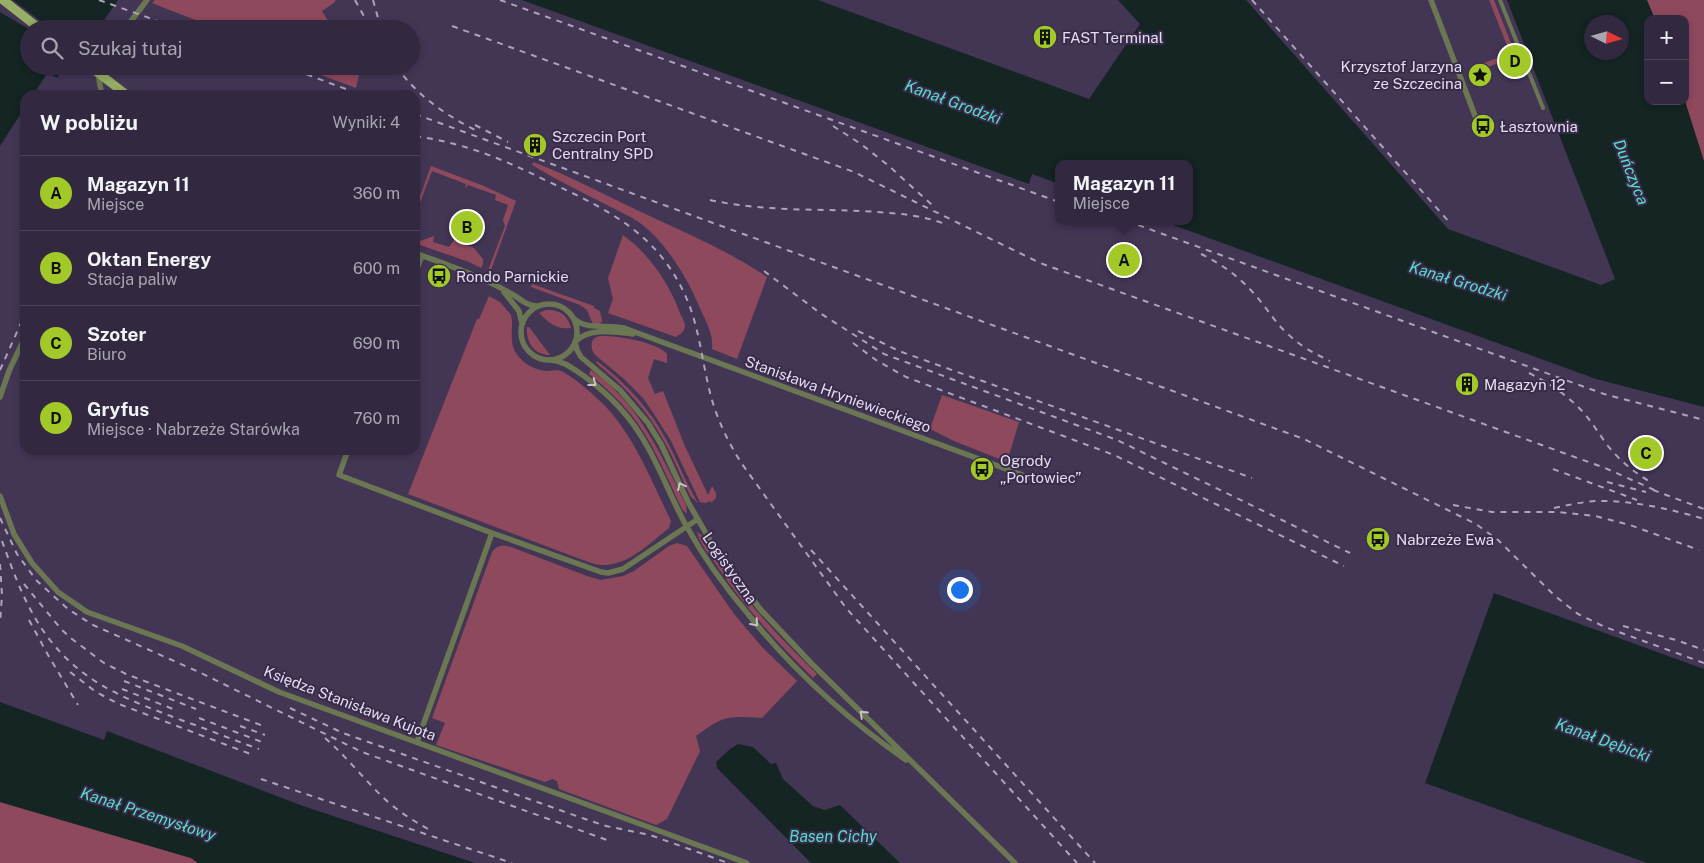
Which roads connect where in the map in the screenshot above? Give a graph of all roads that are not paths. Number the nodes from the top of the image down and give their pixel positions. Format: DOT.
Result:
graph roads {
  1 [pos="3,0"];
  2 [pos="147,0"];
  3 [pos="1431,0"];
  4 [pos="1500,0"];
  5 [pos="0,6"];
  6 [pos="24,17"];
  7 [pos="28,20"];
  8 [pos="132,20"];
  9 [pos="99,75"];
  10 [pos="101,75"];
  11 [pos="101,90"];
  12 [pos="120,90"];
  13 [pos="1543,108"];
  14 [pos="1482,134"];
  15 [pos="422,256"];
  16 [pos="420,261"];
  17 [pos="497,286"];
  18 [pos="540,306"];
  19 [pos="573,318"];
  20 [pos="522,326"];
  21 [pos="640,335"];
  22 [pos="575,342"];
  23 [pos="20,348"];
  24 [pos="551,360"];
  25 [pos="0,397"];
  26 [pos="346,455"];
  27 [pos="1028,477"];
  28 [pos="0,496"];
  29 [pos="698,519"];
  30 [pos="686,526"];
  31 [pos="492,533"];
  32 [pos="417,742"];
  33 [pos="920,770"];
  34 [pos="747,863"];
  35 [pos="1015,863"];
  1 -- 6 [label="main road"];
  2 -- 8 [label="street"];
  3 -- 14 [label="street"];
  4 -- 13 [label="street"];
  5 -- 6 [label="main road"];
  6 -- 7 [label="main road"];
  9 -- 11 [label="street"];
  10 -- 12 [label="main road, bridge"];
  15 -- 16 [label="street"];
  15 -- 17 [label="street"];
  17 -- 18 [label="street"];
  17 -- 20 [label="street"];
  18 -- 19 [label="street"];
  18 -- 20 [label="street"];
  19 -- 21 [label="street, Stanisława Hryniewieckiego"];
  19 -- 22 [label="street"];
  20 -- 24 [label="street"];
  21 -- 22 [label="street, Stanisława Hryniewieckiego"];
  21 -- 27 [label="street, Stanisława Hryniewieckiego"];
  22 -- 24 [label="street"];
  29 -- 22 [label="street, Logistyczna, one-way"];
  23 -- 25 [label="street"];
  24 -- 30 [label="street, Logistyczna, one-way"];
  26 -- 31 [label="street"];
  28 -- 32 [label="street, Księdza Stanisława Kujota"];
  29 -- 30 [label="street"];
  33 -- 29 [label="street, Logistyczna, one-way"];
  30 -- 31 [label="street"];
  30 -- 33 [label="street, Logistyczna, one-way"];
  31 -- 32 [label="street"];
  32 -- 34 [label="street, Księdza Stanisława Kujota"];
  33 -- 35 [label="street, Logistyczna"];
}
